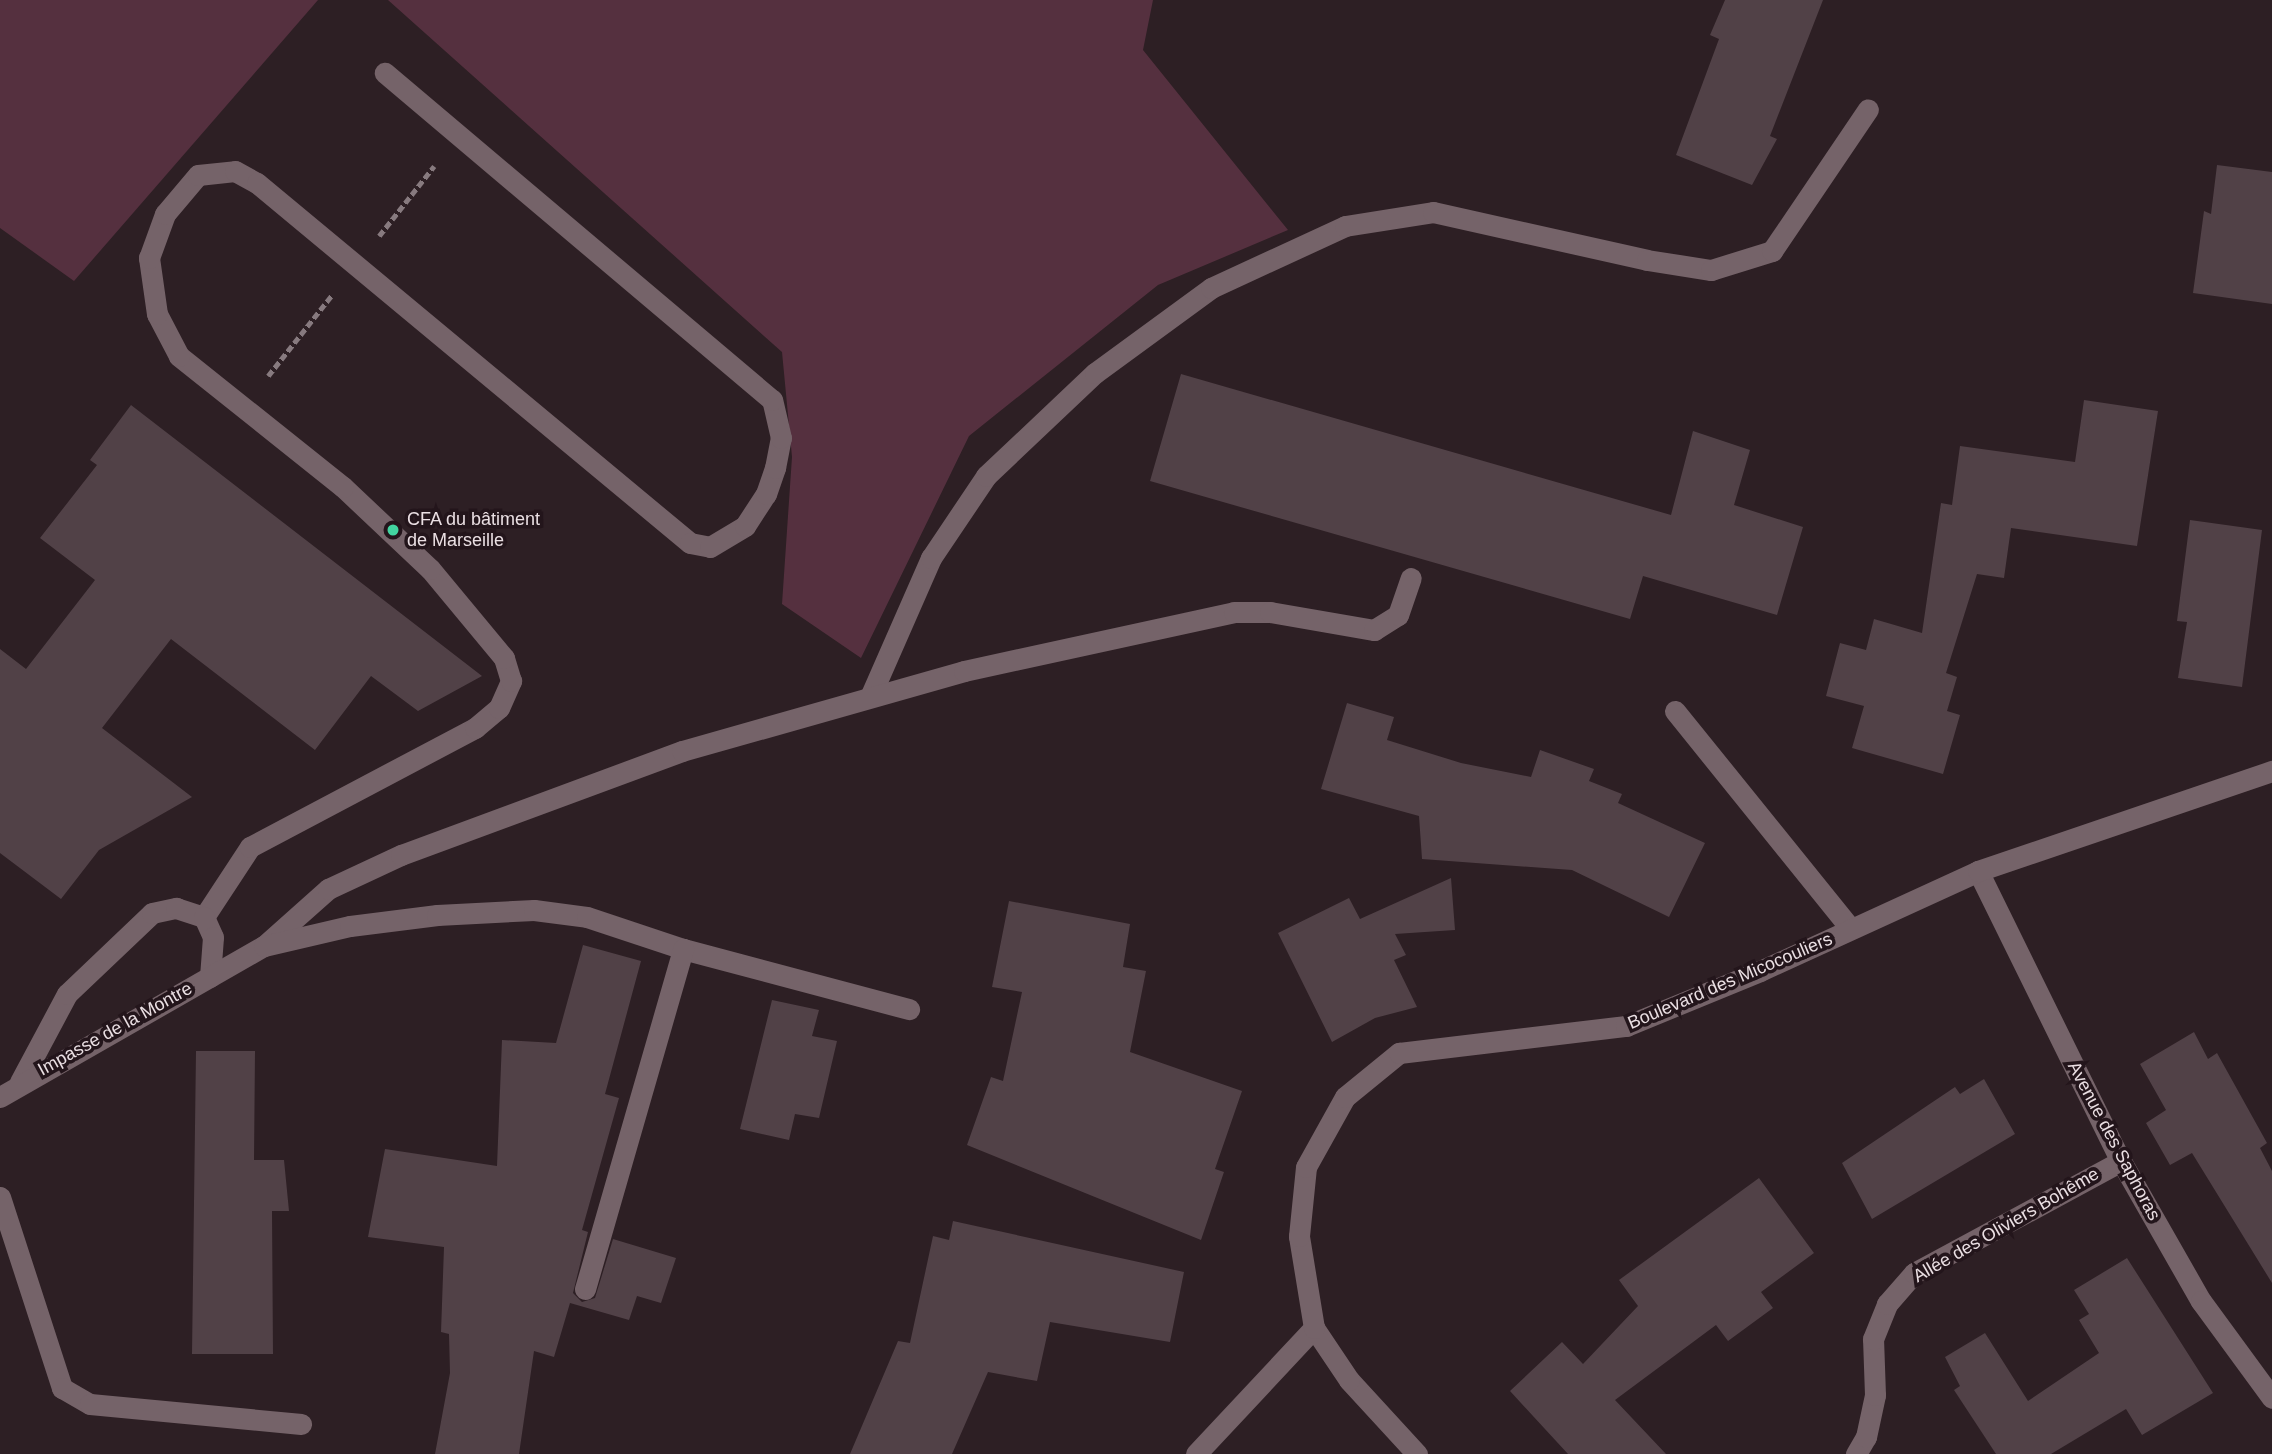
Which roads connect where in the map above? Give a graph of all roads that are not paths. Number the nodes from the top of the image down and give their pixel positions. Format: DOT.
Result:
graph roads {
  1 [pos="385,73"];
  2 [pos="1868,109"];
  3 [pos="1411,578"];
  4 [pos="870,697"];
  5 [pos="1675,711"];
  6 [pos="2272,771"];
  7 [pos="1978,872"];
  8 [pos="204,917"];
  9 [pos="1851,929"];
  10 [pos="264,946"];
  11 [pos="683,949"];
  12 [pos="210,977"];
  13 [pos="909,1009"];
  14 [pos="20,1082"];
  15 [pos="0,1097"];
  16 [pos="2121,1161"];
  17 [pos="0,1197"];
  18 [pos="585,1289"];
  19 [pos="1314,1328"];
  20 [pos="2272,1398"];
  21 [pos="301,1424"];
  22 [pos="1196,1454"];
  23 [pos="1417,1454"];
  24 [pos="1856,1454"];
  1 -- 8 [label="street"];
  2 -- 4 [label="street"];
  3 -- 4 [label="street"];
  4 -- 10 [label="street"];
  5 -- 9 [label="street"];
  6 -- 7 [label="street, Boulevard des Micocouliers"];
  7 -- 9 [label="street, Boulevard des Micocouliers"];
  7 -- 16 [label="street, Avenue des Saphoras"];
  8 -- 12 [label="street, Impasse de la Montre"];
  8 -- 14 [label="street, Impasse de la Montre"];
  9 -- 19 [label="street, Boulevard des Micocouliers"];
  10 -- 11 [label="street, Impasse de la Montre"];
  10 -- 12 [label="street, Impasse de la Montre"];
  11 -- 13 [label="street, Impasse de la Montre"];
  11 -- 18 [label="street"];
  12 -- 14 [label="street, Impasse de la Montre"];
  14 -- 15 [label="street, Impasse de la Montre"];
  16 -- 20 [label="street, Avenue des Saphoras"];
  16 -- 24 [label="street, Allée des Oliviers Bohême"];
  17 -- 21 [label="street"];
  19 -- 22 [label="street"];
  19 -- 23 [label="street, Boulevard des Micocouliers"];
}
